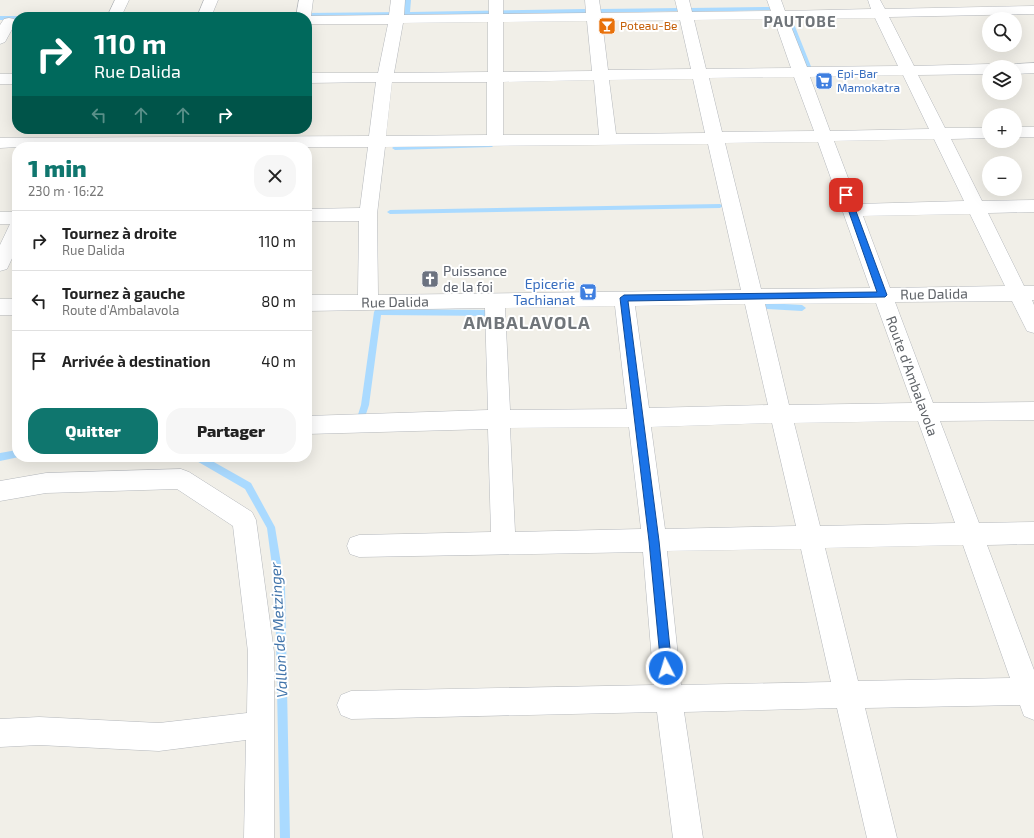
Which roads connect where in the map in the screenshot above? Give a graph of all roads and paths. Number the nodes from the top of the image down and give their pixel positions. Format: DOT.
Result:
graph roads {
  1 [pos="122,0"];
  2 [pos="211,0"];
  3 [pos="306,0"];
  4 [pos="398,0"];
  5 [pos="496,0"];
  6 [pos="592,0"];
  7 [pos="877,6"];
  8 [pos="966,6"];
  9 [pos="777,7"];
  10 [pos="683,8"];
  11 [pos="1034,10"];
  12 [pos="116,12"];
  13 [pos="206,12"];
  14 [pos="303,12"];
  15 [pos="594,17"];
  16 [pos="497,18"];
  17 [pos="396,19"];
  18 [pos="312,20"];
  19 [pos="9,22"];
  20 [pos="0,39"];
  21 [pos="1022,68"];
  22 [pos="1034,68"];
  23 [pos="982,69"];
  24 [pos="908,70"];
  25 [pos="801,71"];
  26 [pos="600,73"];
  27 [pos="698,73"];
  28 [pos="385,77"];
  29 [pos="496,77"];
  30 [pos="312,78"];
  31 [pos="0,79"];
  32 [pos="12,79"];
  33 [pos="1022,132"];
  34 [pos="1034,132"];
  35 [pos="982,133"];
  36 [pos="940,134"];
  37 [pos="824,136"];
  38 [pos="714,138"];
  39 [pos="57,139"];
  40 [pos="272,139"];
  41 [pos="164,140"];
  42 [pos="495,140"];
  43 [pos="608,140"];
  44 [pos="12,142"];
  45 [pos="14,142"];
  46 [pos="378,142"];
  47 [pos="0,143"];
  48 [pos="1034,206"];
  49 [pos="976,208"];
  50 [pos="852,210"];
  51 [pos="368,214"];
  52 [pos="312,215"];
  53 [pos="0,218"];
  54 [pos="12,218"];
  55 [pos="12,239"];
  56 [pos="0,264"];
  57 [pos="1026,293"];
  58 [pos="883,295"];
  59 [pos="752,296"];
  60 [pos="624,298"];
  61 [pos="495,300"];
  62 [pos="368,302"];
  63 [pos="312,303"];
  64 [pos="0,307"];
  65 [pos="12,307"];
  66 [pos="1034,325"];
  67 [pos="1034,411"];
  68 [pos="780,414"];
  69 [pos="926,414"];
  70 [pos="499,418"];
  71 [pos="638,418"];
  72 [pos="312,425"];
  73 [pos="0,491"];
  74 [pos="1034,533"];
  75 [pos="971,536"];
  76 [pos="810,538"];
  77 [pos="654,541"];
  78 [pos="503,543"];
  79 [pos="359,546"];
  80 [pos="847,695"];
  81 [pos="670,699"];
  82 [pos="1031,699"];
  83 [pos="351,705"];
  84 [pos="260,725"];
  85 [pos="0,733"];
  86 [pos="259,838"];
  87 [pos="688,838"];
  88 [pos="882,838"];
  1 -- 12 [label="street"];
  2 -- 13 [label="street"];
  3 -- 14 [label="street"];
  4 -- 17 [label="street"];
  5 -- 16 [label="street"];
  6 -- 15 [label="street"];
  7 -- 8 [label="street"];
  7 -- 9 [label="street"];
  7 -- 24 [label="street"];
  8 -- 11 [label="street"];
  9 -- 10 [label="street"];
  9 -- 25 [label="street, Route d'Ambalavola"];
  10 -- 15 [label="street"];
  10 -- 27 [label="street"];
  15 -- 16 [label="street"];
  15 -- 26 [label="street"];
  16 -- 17 [label="street"];
  16 -- 29 [label="street"];
  17 -- 18 [label="street"];
  17 -- 28 [label="street"];
  19 -- 20 [label="street"];
  21 -- 22 [label="street"];
  23 -- 24 [label="street"];
  24 -- 25 [label="street"];
  24 -- 36 [label="street"];
  25 -- 27 [label="street"];
  25 -- 37 [label="street, Route d'Ambalavola"];
  26 -- 27 [label="street"];
  26 -- 29 [label="street"];
  26 -- 43 [label="street"];
  27 -- 38 [label="street"];
  28 -- 29 [label="street"];
  28 -- 30 [label="street"];
  28 -- 46 [label="street"];
  29 -- 42 [label="street"];
  31 -- 32 [label="street"];
  33 -- 34 [label="street"];
  35 -- 36 [label="street"];
  36 -- 37 [label="street"];
  36 -- 49 [label="street"];
  37 -- 38 [label="street"];
  37 -- 50 [label="street, Route d'Ambalavola"];
  38 -- 43 [label="street"];
  38 -- 59 [label="street"];
  39 -- 41 [label="street"];
  39 -- 45 [label="street"];
  40 -- 41 [label="street"];
  40 -- 46 [label="street"];
  42 -- 43 [label="street"];
  42 -- 46 [label="street"];
  44 -- 47 [label="street"];
  46 -- 51 [label="street"];
  48 -- 49 [label="street"];
  49 -- 50 [label="street"];
  49 -- 57 [label="street"];
  50 -- 58 [label="street, Route d'Ambalavola"];
  51 -- 52 [label="street"];
  51 -- 62 [label="street"];
  53 -- 54 [label="street"];
  55 -- 56 [label="street"];
  57 -- 58 [label="street, Rue Dalida"];
  57 -- 66 [label="street"];
  58 -- 59 [label="street, Rue Dalida"];
  58 -- 69 [label="street, Route d'Ambalavola"];
  59 -- 60 [label="street, Rue Dalida"];
  59 -- 68 [label="street"];
  60 -- 61 [label="street, Rue Dalida"];
  60 -- 71 [label="street"];
  61 -- 62 [label="street, Rue Dalida"];
  61 -- 70 [label="street"];
  62 -- 63 [label="street, Rue Dalida"];
  64 -- 65 [label="street"];
  67 -- 69 [label="street"];
  68 -- 69 [label="street"];
  68 -- 71 [label="street"];
  68 -- 76 [label="street"];
  69 -- 75 [label="street, Route d'Ambalavola"];
  70 -- 71 [label="street"];
  70 -- 72 [label="street"];
  70 -- 78 [label="street"];
  71 -- 77 [label="street"];
  73 -- 84 [label="street"];
  74 -- 75 [label="street"];
  75 -- 76 [label="street"];
  75 -- 82 [label="street, Route d'Ambalavola"];
  76 -- 77 [label="street"];
  76 -- 80 [label="street"];
  77 -- 78 [label="street"];
  77 -- 81 [label="street"];
  78 -- 79 [label="street"];
  80 -- 81 [label="street"];
  80 -- 82 [label="street"];
  80 -- 88 [label="street"];
  81 -- 83 [label="street"];
  81 -- 87 [label="street"];
  84 -- 85 [label="street"];
  84 -- 86 [label="street"];
}
